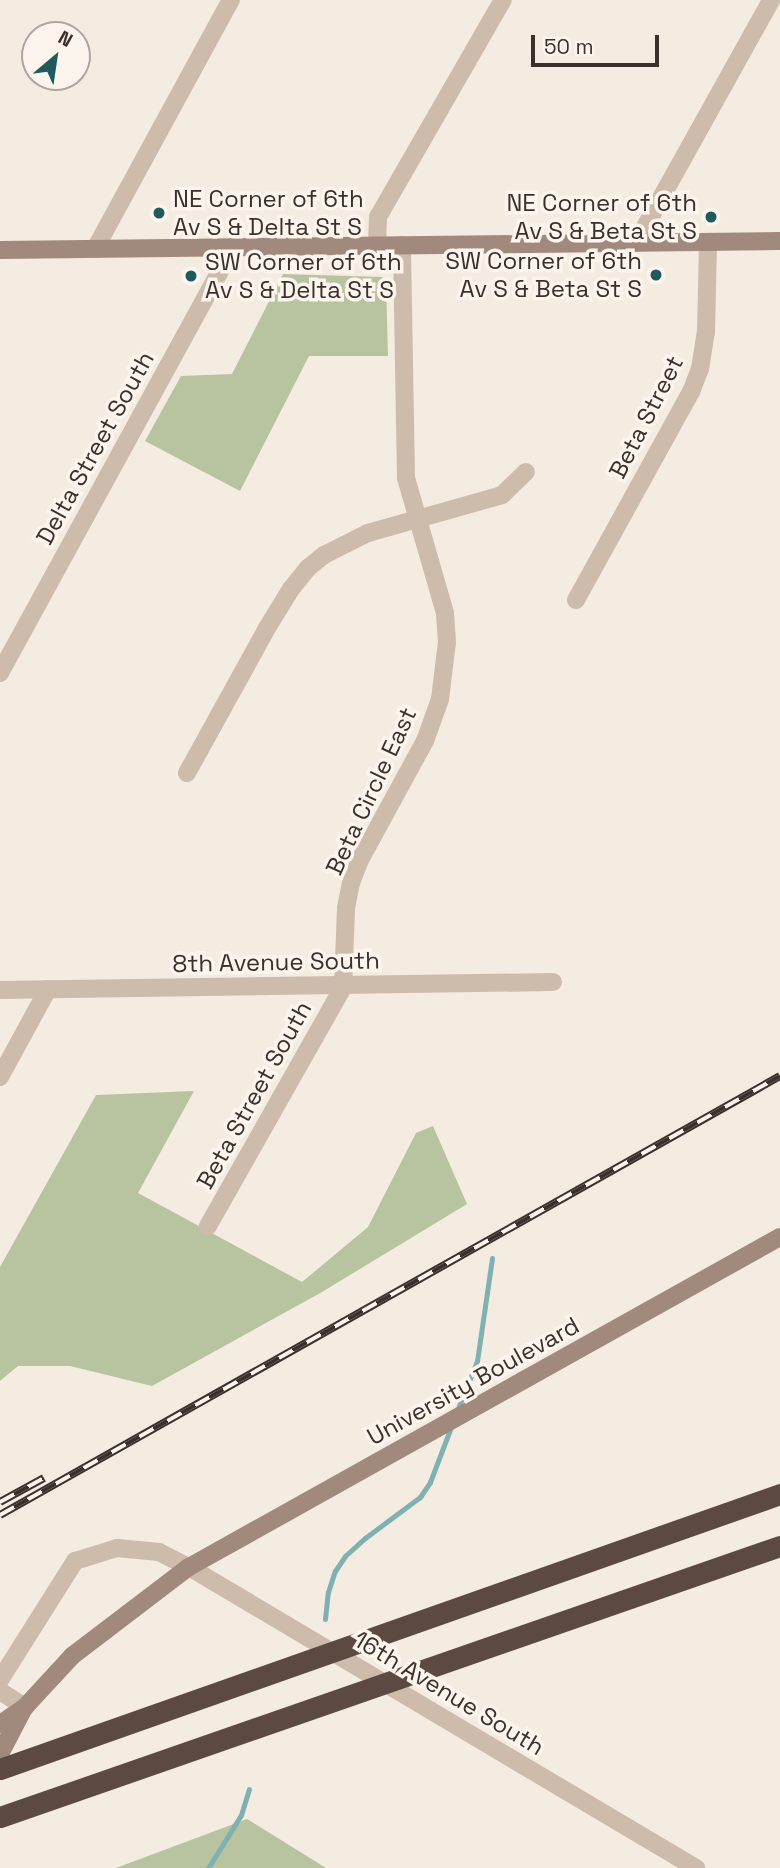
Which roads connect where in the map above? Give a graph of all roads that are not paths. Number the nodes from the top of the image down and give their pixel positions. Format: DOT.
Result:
graph roads {
  1 [pos="231,0"];
  2 [pos="503,0"];
  3 [pos="771,0"];
  4 [pos="780,241"];
  5 [pos="708,242"];
  6 [pos="636,243"];
  7 [pos="377,245"];
  8 [pos="402,245"];
  9 [pos="233,247"];
  10 [pos="95,249"];
  11 [pos="0,250"];
  12 [pos="526,472"];
  13 [pos="416,518"];
  14 [pos="576,600"];
  15 [pos="0,673"];
  16 [pos="187,773"];
  17 [pos="553,982"];
  18 [pos="343,986"];
  19 [pos="48,989"];
  20 [pos="0,990"];
  21 [pos="0,1077"];
  22 [pos="208,1226"];
  23 [pos="780,1237"];
  24 [pos="780,1494"];
  25 [pos="780,1546"];
  26 [pos="189,1567"];
  27 [pos="0,1680"];
  28 [pos="0,1691"];
  29 [pos="24,1707"];
  30 [pos="0,1724"];
  31 [pos="0,1754"];
  32 [pos="0,1769"];
  33 [pos="0,1817"];
  34 [pos="687,1866"];
  1 -- 10 [label="street"];
  2 -- 7 [label="street"];
  3 -- 6 [label="street"];
  4 -- 5 [label="main road"];
  5 -- 6 [label="main road"];
  5 -- 14 [label="street, Beta Street"];
  6 -- 8 [label="main road"];
  7 -- 8 [label="main road"];
  7 -- 9 [label="main road"];
  8 -- 13 [label="street, Beta Circle East"];
  9 -- 10 [label="main road"];
  9 -- 15 [label="street, Delta Street South"];
  10 -- 11 [label="main road"];
  12 -- 13 [label="street"];
  13 -- 16 [label="street"];
  13 -- 18 [label="street, Beta Circle East"];
  17 -- 18 [label="street, 8th Avenue South"];
  18 -- 19 [label="street, 8th Avenue South"];
  18 -- 22 [label="street, Beta Street South"];
  19 -- 20 [label="street, 8th Avenue South"];
  19 -- 21 [label="street"];
  23 -- 26 [label="main road, University Boulevard"];
  24 -- 32 [label="highway"];
  25 -- 33 [label="highway"];
  26 -- 27 [label="street, 16th Avenue South"];
  26 -- 29 [label="main road, University Boulevard"];
  26 -- 34 [label="street, 16th Avenue South"];
  28 -- 29 [label="street"];
  29 -- 30 [label="main road"];
  29 -- 31 [label="main road"];
}
